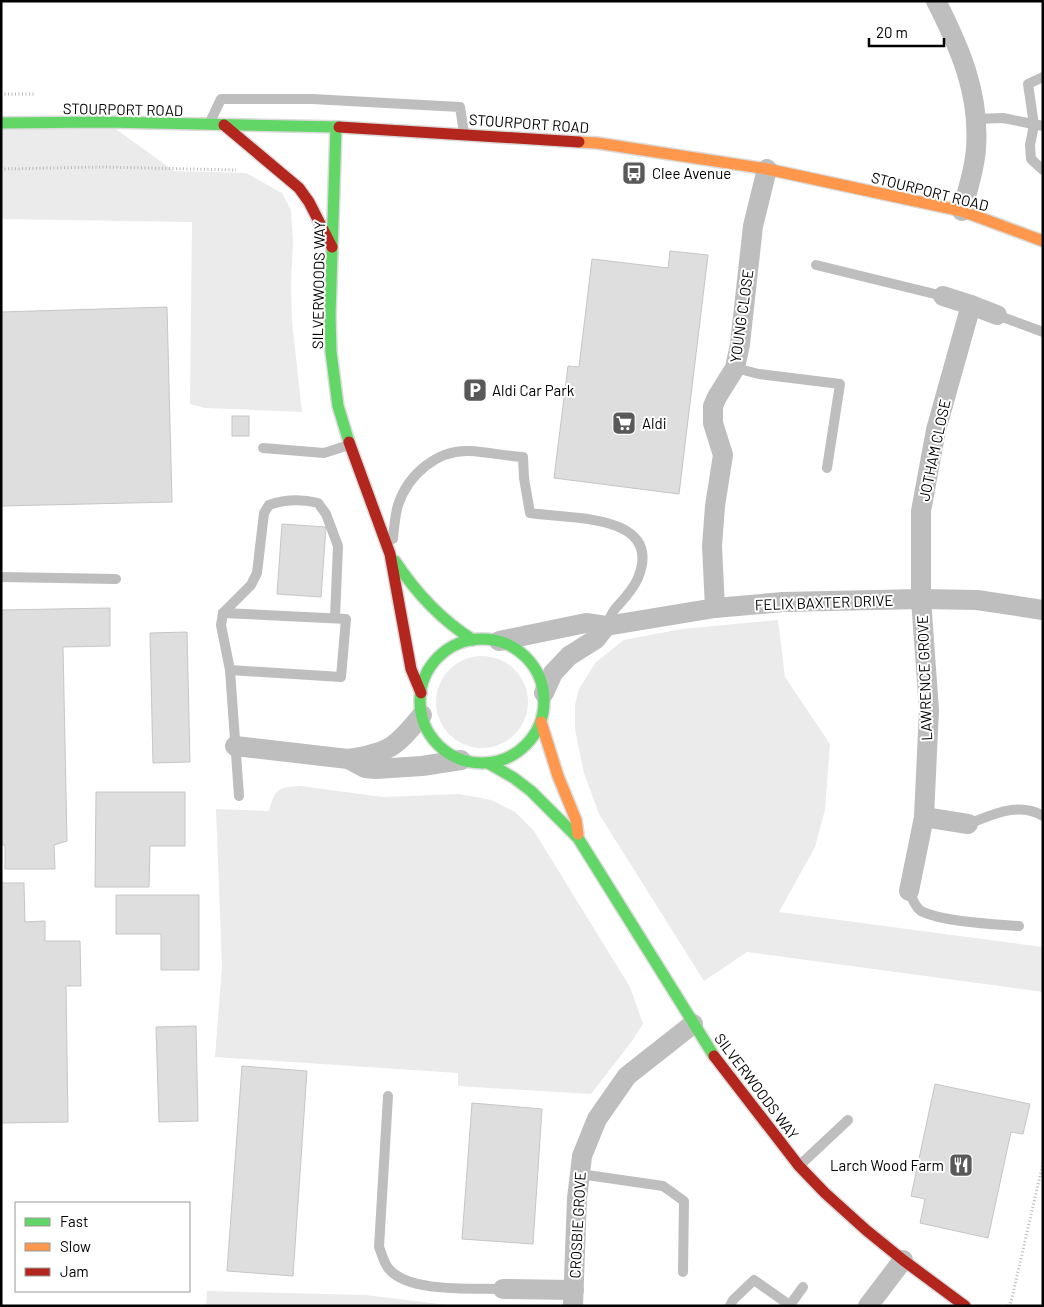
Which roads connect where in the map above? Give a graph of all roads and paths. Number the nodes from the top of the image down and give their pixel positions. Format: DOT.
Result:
graph roads {
  1 [pos="936,1"];
  2 [pos="1043,77"];
  3 [pos="976,119"];
  4 [pos="1,124"];
  5 [pos="209,125"];
  6 [pos="224,125"];
  7 [pos="1038,126"];
  8 [pos="336,127"];
  9 [pos="464,134"];
  10 [pos="1,169"];
  11 [pos="767,169"];
  12 [pos="240,170"];
  13 [pos="1043,170"];
  14 [pos="962,211"];
  15 [pos="1043,240"];
  16 [pos="333,248"];
  17 [pos="816,265"];
  18 [pos="943,296"];
  19 [pos="971,305"];
  20 [pos="997,315"];
  21 [pos="1043,332"];
  22 [pos="736,368"];
  23 [pos="350,445"];
  24 [pos="262,448"];
  25 [pos="827,468"];
  26 [pos="390,554"];
  27 [pos="1,577"];
  28 [pos="116,579"];
  29 [pos="921,599"];
  30 [pos="715,608"];
  31 [pos="1043,610"];
  32 [pos="223,613"];
  33 [pos="335,618"];
  34 [pos="606,626"];
  35 [pos="473,640"];
  36 [pos="498,641"];
  37 [pos="230,670"];
  38 [pos="421,693"];
  39 [pos="544,693"];
  40 [pos="422,715"];
  41 [pos="541,722"];
  42 [pos="235,746"];
  43 [pos="348,759"];
  44 [pos="461,760"];
  45 [pos="488,763"];
  46 [pos="239,796"];
  47 [pos="1043,816"];
  48 [pos="924,817"];
  49 [pos="968,824"];
  50 [pos="578,838"];
  51 [pos="909,891"];
  52 [pos="1019,926"];
  53 [pos="693,1024"];
  54 [pos="388,1096"];
  55 [pos="848,1120"];
  56 [pos="1043,1163"];
  57 [pos="799,1166"];
  58 [pos="580,1174"];
  59 [pos="903,1260"];
  60 [pos="683,1272"];
  61 [pos="803,1287"];
  62 [pos="503,1289"];
  63 [pos="573,1298"];
  64 [pos="790,1305"];
  65 [pos="730,1306"];
  66 [pos="868,1306"];
  67 [pos="965,1306"];
  68 [pos="1008,1306"];
  1 -- 3 [label="street"];
  2 -- 7 [label="lane"];
  3 -- 7 [label="lane"];
  3 -- 14 [label="street"];
  4 -- 5 [label="main road, STOURPORT ROAD"];
  5 -- 6 [label="main road, STOURPORT ROAD"];
  5 -- 9 [label="lane"];
  6 -- 8 [label="main road, STOURPORT ROAD"];
  6 -- 16 [label="main road"];
  7 -- 13 [label="lane"];
  8 -- 9 [label="main road, STOURPORT ROAD"];
  8 -- 16 [label="main road, SILVERWOODS WAY"];
  9 -- 11 [label="main road, STOURPORT ROAD"];
  10 -- 12 [label="path"];
  11 -- 14 [label="main road, STOURPORT ROAD"];
  11 -- 22 [label="street, YOUNG CLOSE"];
  14 -- 15 [label="main road, STOURPORT ROAD"];
  16 -- 23 [label="main road, SILVERWOODS WAY"];
  17 -- 18 [label="lane"];
  18 -- 19 [label="street"];
  19 -- 20 [label="street"];
  19 -- 29 [label="street, JOTHAM CLOSE"];
  20 -- 21 [label="lane"];
  22 -- 25 [label="lane"];
  22 -- 30 [label="street, YOUNG CLOSE"];
  23 -- 24 [label="lane"];
  23 -- 26 [label="main road, SILVERWOODS WAY"];
  26 -- 34 [label="lane"];
  26 -- 35 [label="main road, SILVERWOODS WAY"];
  26 -- 38 [label="main road, SILVERWOODS WAY"];
  27 -- 28 [label="lane"];
  29 -- 30 [label="street, FELIX BAXTER DRIVE"];
  29 -- 31 [label="street, FELIX BAXTER DRIVE"];
  29 -- 48 [label="street, LAWRENCE GROVE"];
  30 -- 34 [label="street, FELIX BAXTER DRIVE"];
  32 -- 33 [label="lane"];
  32 -- 33 [label="lane"];
  32 -- 37 [label="lane"];
  33 -- 37 [label="lane"];
  34 -- 36 [label="street, FELIX BAXTER DRIVE"];
  34 -- 39 [label="street"];
  35 -- 36 [label="main road"];
  35 -- 38 [label="main road"];
  36 -- 39 [label="main road"];
  37 -- 42 [label="lane"];
  38 -- 40 [label="main road"];
  39 -- 41 [label="main road"];
  40 -- 43 [label="street"];
  40 -- 44 [label="main road"];
  41 -- 45 [label="main road"];
  41 -- 50 [label="main road, SILVERWOODS WAY"];
  42 -- 43 [label="street"];
  42 -- 46 [label="lane"];
  43 -- 44 [label="street"];
  44 -- 45 [label="main road"];
  45 -- 50 [label="main road, SILVERWOODS WAY"];
  47 -- 49 [label="lane"];
  48 -- 49 [label="street"];
  48 -- 51 [label="street, LAWRENCE GROVE"];
  50 -- 53 [label="main road, SILVERWOODS WAY"];
  51 -- 52 [label="lane"];
  53 -- 57 [label="main road, SILVERWOODS WAY"];
  53 -- 58 [label="street, CROSBIE GROVE"];
  54 -- 62 [label="lane"];
  55 -- 57 [label="lane"];
  56 -- 68 [label="path"];
  57 -- 59 [label="main road, SILVERWOODS WAY"];
  58 -- 60 [label="lane"];
  58 -- 63 [label="street, CROSBIE GROVE"];
  59 -- 66 [label="street"];
  59 -- 67 [label="main road, SILVERWOODS WAY"];
  61 -- 64 [label="lane"];
  62 -- 63 [label="street, CROSBIE GROVE"];
  64 -- 65 [label="lane"];
}
